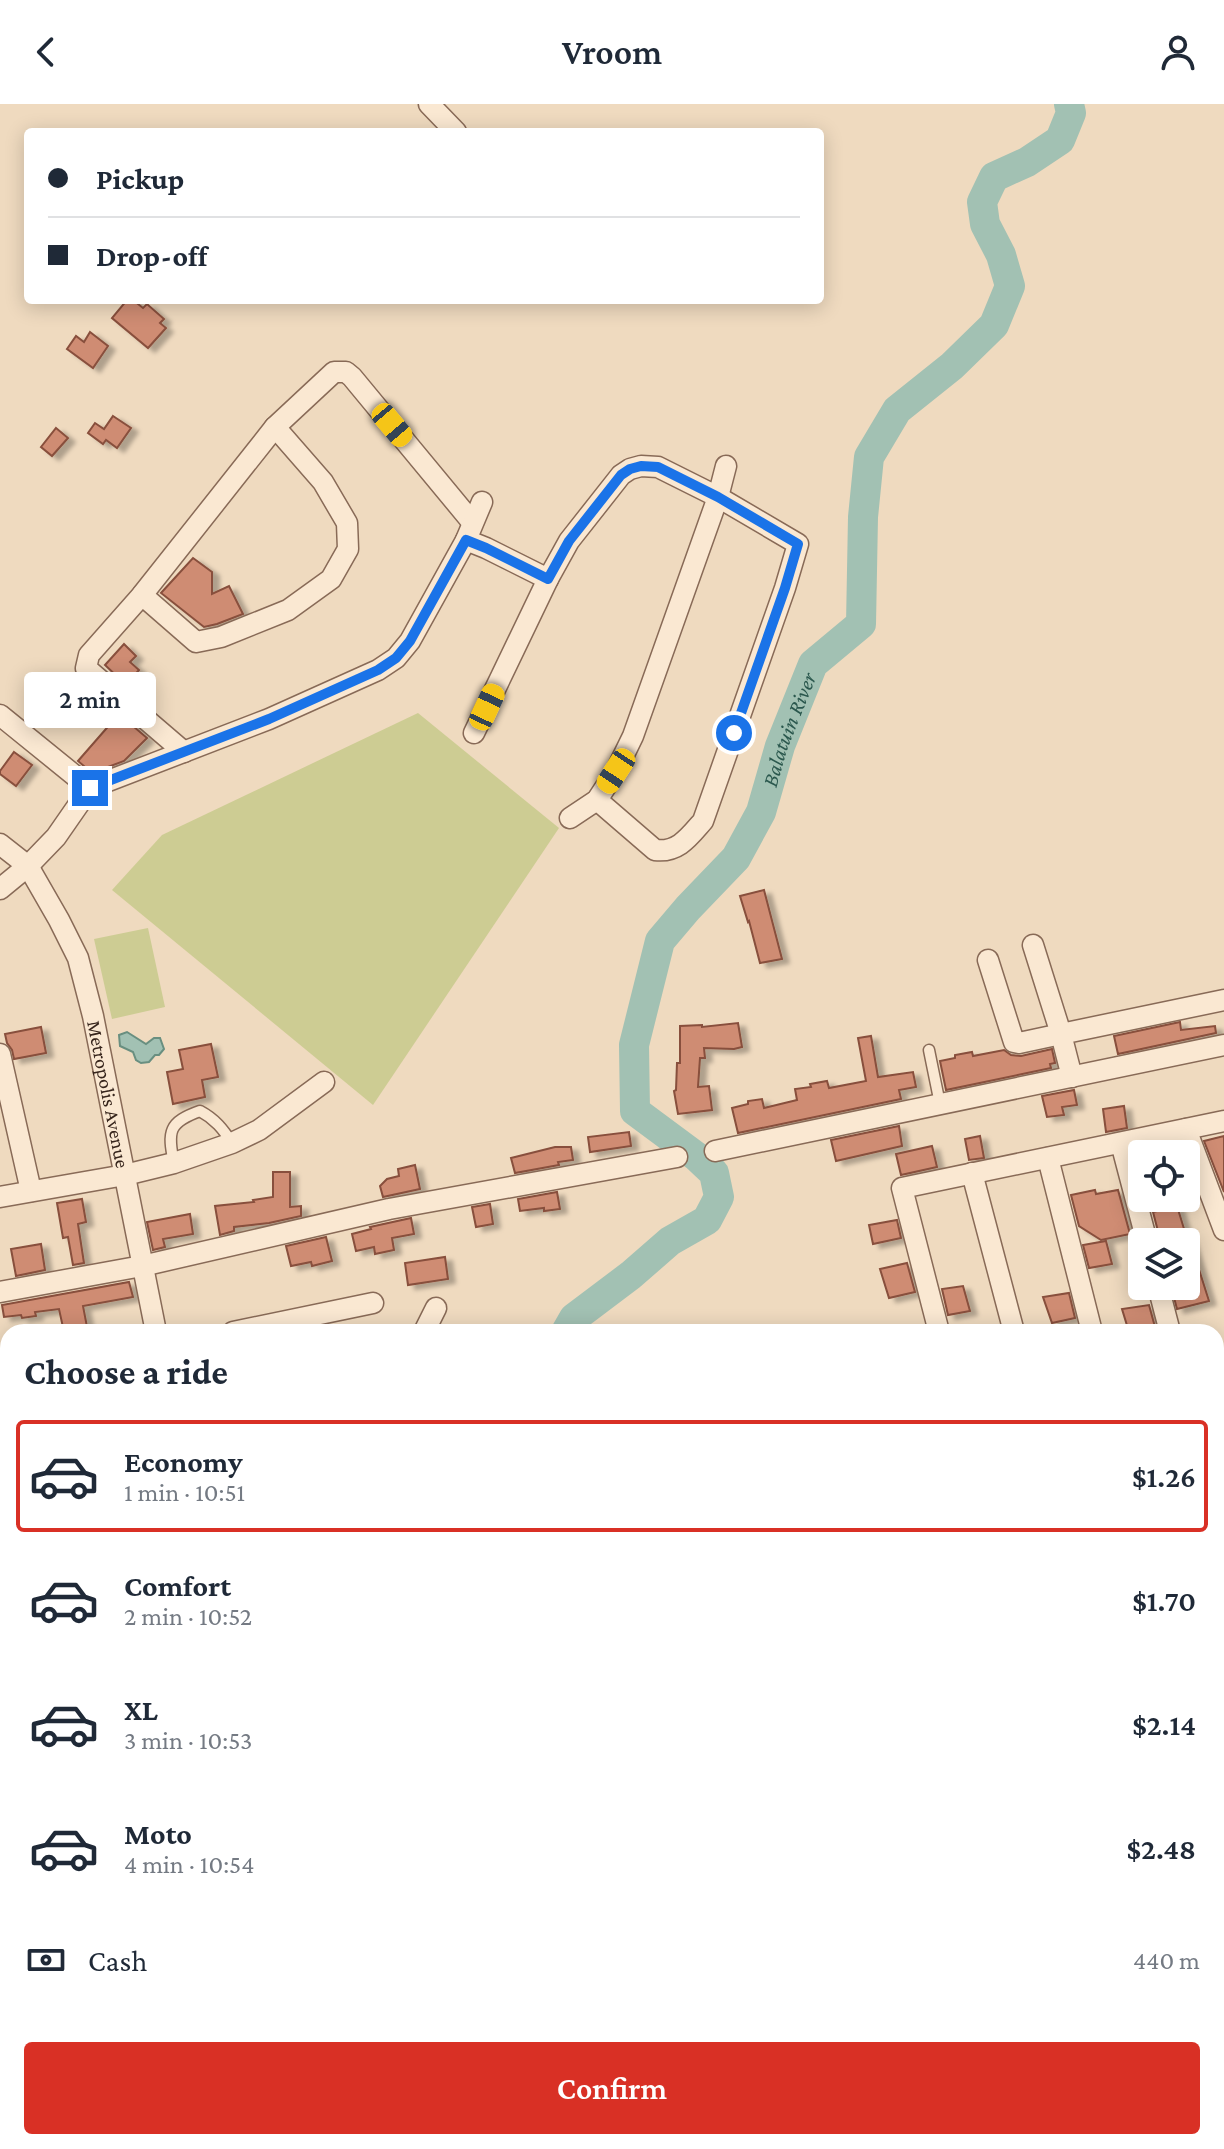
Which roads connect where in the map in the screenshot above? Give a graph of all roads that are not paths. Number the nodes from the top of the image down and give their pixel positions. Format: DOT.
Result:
graph roads {
  1 [pos="429,104"];
  2 [pos="452,128"];
  3 [pos="275,427"];
  4 [pos="726,466"];
  5 [pos="718,497"];
  6 [pos="482,502"];
  7 [pos="469,531"];
  8 [pos="548,579"];
  9 [pos="142,595"];
  10 [pos="0,715"];
  11 [pos="474,733"];
  12 [pos="184,752"];
  13 [pos="90,788"];
  14 [pos="597,800"];
  15 [pos="570,818"];
  16 [pos="0,844"];
  17 [pos="28,866"];
  18 [pos="0,889"];
  19 [pos="1033,945"];
  20 [pos="988,960"];
  21 [pos="1224,1000"];
  22 [pos="1061,1034"];
  23 [pos="1224,1045"];
  24 [pos="929,1050"];
  25 [pos="0,1054"];
  26 [pos="3,1077"];
  27 [pos="1072,1077"];
  28 [pos="324,1082"];
  29 [pos="940,1104"];
  30 [pos="1224,1121"];
  31 [pos="1186,1129"];
  32 [pos="232,1143"];
  33 [pos="1121,1143"];
  34 [pos="715,1151"];
  35 [pos="677,1157"];
  36 [pos="1048,1158"];
  37 [pos="174,1163"];
  38 [pos="972,1173"];
  39 [pos="125,1175"];
  40 [pos="31,1191"];
  41 [pos="0,1197"];
  42 [pos="1143,1228"];
  43 [pos="1224,1230"];
  44 [pos="142,1266"];
  45 [pos="0,1292"];
  46 [pos="1162,1300"];
  47 [pos="373,1303"];
  48 [pos="436,1308"];
  49 [pos="154,1324"];
  50 [pos="272,1324"];
  51 [pos="428,1324"];
  52 [pos="937,1324"];
  53 [pos="1012,1324"];
  54 [pos="1090,1324"];
  55 [pos="1168,1324"];
  1 -- 2 [label="street"];
  3 -- 7 [label="street"];
  3 -- 9 [label="street"];
  3 -- 9 [label="street"];
  4 -- 5 [label="street"];
  5 -- 8 [label="street"];
  5 -- 14 [label="street"];
  5 -- 14 [label="street"];
  6 -- 7 [label="street"];
  7 -- 8 [label="street"];
  7 -- 12 [label="street"];
  8 -- 11 [label="street"];
  9 -- 12 [label="street"];
  10 -- 13 [label="street"];
  12 -- 13 [label="street"];
  13 -- 17 [label="street"];
  14 -- 15 [label="street"];
  16 -- 17 [label="street"];
  17 -- 18 [label="street"];
  17 -- 39 [label="street, Metropolis Avenue"];
  19 -- 22 [label="street"];
  20 -- 22 [label="street"];
  21 -- 22 [label="street"];
  22 -- 27 [label="street"];
  23 -- 27 [label="street"];
  24 -- 29 [label="lane"];
  25 -- 26 [label="street"];
  26 -- 40 [label="street"];
  27 -- 29 [label="street"];
  28 -- 32 [label="street"];
  29 -- 34 [label="street"];
  30 -- 31 [label="street"];
  31 -- 33 [label="street"];
  31 -- 43 [label="street"];
  32 -- 37 [label="street"];
  32 -- 37 [label="lane"];
  33 -- 36 [label="street"];
  33 -- 42 [label="street"];
  35 -- 44 [label="street"];
  36 -- 38 [label="street"];
  36 -- 54 [label="street"];
  37 -- 39 [label="street"];
  38 -- 52 [label="street"];
  38 -- 53 [label="street"];
  39 -- 40 [label="street"];
  39 -- 44 [label="street, Metropolis Avenue"];
  40 -- 41 [label="street"];
  44 -- 45 [label="street"];
  44 -- 49 [label="street, Metropolis Avenue"];
  46 -- 55 [label="street"];
  47 -- 50 [label="street"];
  48 -- 51 [label="street"];
}
